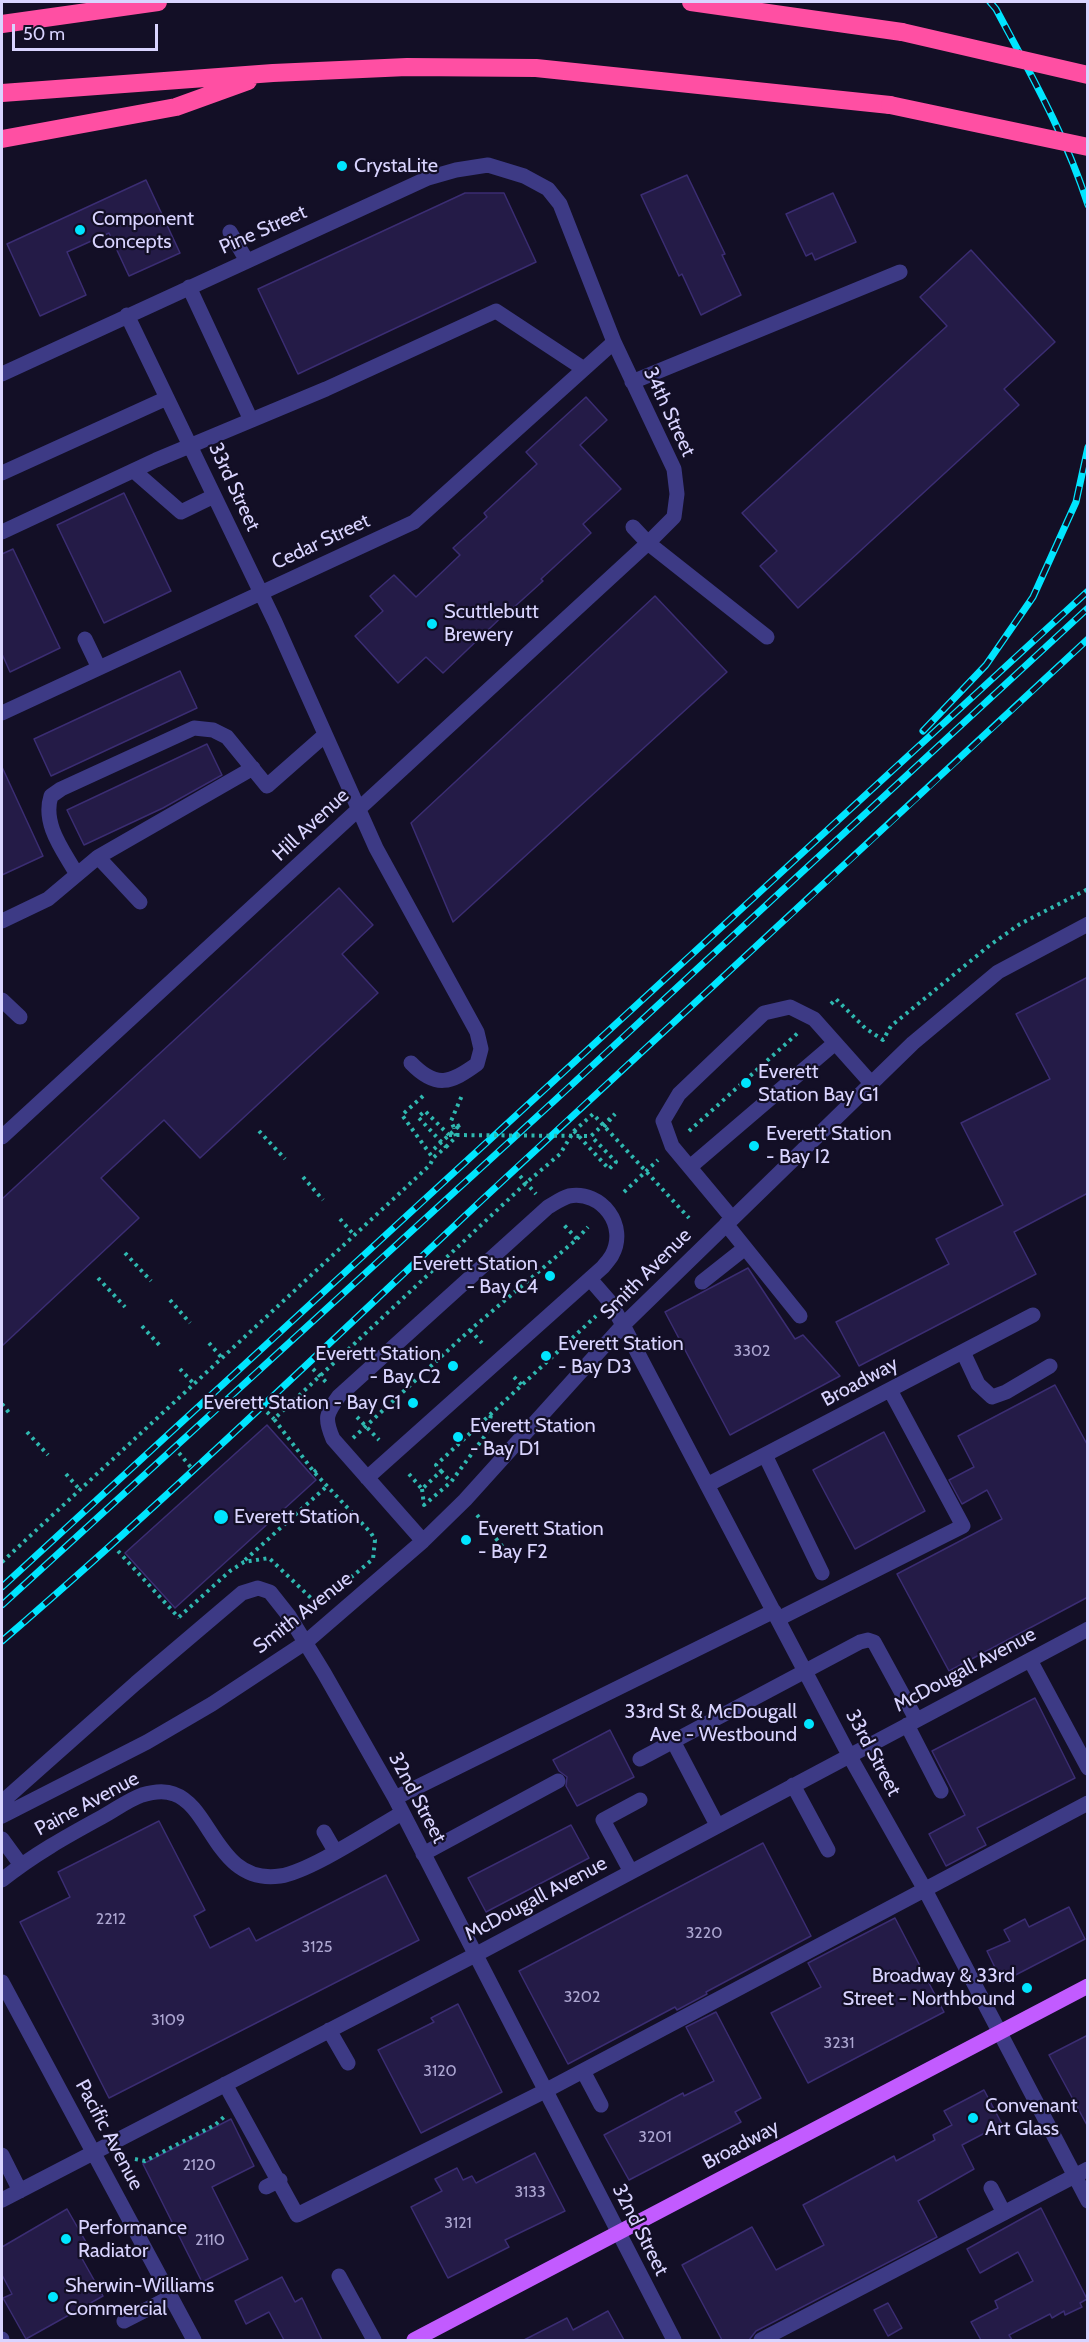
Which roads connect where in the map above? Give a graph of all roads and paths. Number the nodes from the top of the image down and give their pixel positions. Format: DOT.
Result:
graph roads {
  1 [pos="158,2"];
  2 [pos="691,2"];
  3 [pos="2,24"];
  4 [pos="273,73"];
  5 [pos="1088,75"];
  6 [pos="2,93"];
  7 [pos="2,138"];
  8 [pos="1088,147"];
  9 [pos="548,189"];
  10 [pos="230,232"];
  11 [pos="247,261"];
  12 [pos="900,272"];
  13 [pos="189,287"];
  14 [pos="127,315"];
  15 [pos="614,342"];
  16 [pos="584,369"];
  17 [pos="2,374"];
  18 [pos="632,382"];
  19 [pos="166,398"];
  20 [pos="251,420"];
  21 [pos="191,445"];
  22 [pos="134,471"];
  23 [pos="2,474"];
  24 [pos="214,496"];
  25 [pos="633,527"];
  26 [pos="2,532"];
  27 [pos="648,543"];
  28 [pos="261,593"];
  29 [pos="767,637"];
  30 [pos="85,639"];
  31 [pos="99,668"];
  32 [pos="2,713"];
  33 [pos="325,735"];
  34 [pos="253,768"];
  35 [pos="358,810"];
  36 [pos="98,857"];
  37 [pos="76,873"];
  38 [pos="1088,890"];
  39 [pos="140,903"];
  40 [pos="2,921"];
  41 [pos="1088,924"];
  42 [pos="2,999"];
  43 [pos="831,1004"];
  44 [pos="20,1017"];
  45 [pos="800,1031"];
  46 [pos="835,1043"];
  47 [pos="411,1063"];
  48 [pos="871,1083"];
  49 [pos="464,1092"];
  50 [pos="423,1096"];
  51 [pos="604,1127"];
  52 [pos="454,1128"];
  53 [pos="259,1131"];
  54 [pos="574,1131"];
  55 [pos="689,1131"];
  56 [pos="448,1135"];
  57 [pos="591,1136"];
  58 [pos="2,1137"];
  59 [pos="446,1147"];
  60 [pos="434,1149"];
  61 [pos="434,1158"];
  62 [pos="285,1160"];
  63 [pos="658,1160"];
  64 [pos="690,1167"];
  65 [pos="645,1172"];
  66 [pos="520,1176"];
  67 [pos="303,1178"];
  68 [pos="526,1183"];
  69 [pos="624,1192"];
  70 [pos="536,1194"];
  71 [pos="323,1200"];
  72 [pos="688,1218"];
  73 [pos="340,1219"];
  74 [pos="729,1221"];
  75 [pos="564,1225"];
  76 [pos="588,1227"];
  77 [pos="354,1235"];
  78 [pos="576,1239"];
  79 [pos="745,1248"];
  80 [pos="125,1253"];
  81 [pos="98,1278"];
  82 [pos="590,1280"];
  83 [pos="151,1281"];
  84 [pos="702,1282"];
  85 [pos="170,1300"];
  86 [pos="125,1307"];
  87 [pos="596,1316"];
  88 [pos="800,1316"];
  89 [pos="1033,1316"];
  90 [pos="190,1323"];
  91 [pos="623,1325"];
  92 [pos="142,1326"];
  93 [pos="470,1330"];
  94 [pos="209,1343"];
  95 [pos="482,1343"];
  96 [pos="161,1347"];
  97 [pos="963,1352"];
  98 [pos="222,1358"];
  99 [pos="1050,1366"];
  100 [pos="180,1369"];
  101 [pos="313,1369"];
  102 [pos="319,1375"];
  103 [pos="514,1377"];
  104 [pos="194,1384"];
  105 [pos="328,1384"];
  106 [pos="523,1386"];
  107 [pos="890,1390"];
  108 [pos="2,1404"];
  109 [pos="267,1412"];
  110 [pos="10,1414"];
  111 [pos="491,1415"];
  112 [pos="357,1417"];
  113 [pos="274,1419"];
  114 [pos="365,1426"];
  115 [pos="27,1432"];
  116 [pos="352,1438"];
  117 [pos="379,1440"];
  118 [pos="179,1452"];
  119 [pos="48,1455"];
  120 [pos="765,1455"];
  121 [pos="319,1468"];
  122 [pos="441,1471"];
  123 [pos="314,1472"];
  124 [pos="66,1474"];
  125 [pos="409,1474"];
  126 [pos="198,1476"];
  127 [pos="367,1478"];
  128 [pos="453,1484"];
  129 [pos="707,1485"];
  130 [pos="327,1486"];
  131 [pos="422,1489"];
  132 [pos="80,1490"];
  133 [pos="477,1515"];
  134 [pos="423,1541"];
  135 [pos="118,1551"];
  136 [pos="510,1556"];
  137 [pos="2,1562"];
  138 [pos="244,1562"];
  139 [pos="822,1573"];
  140 [pos="776,1615"];
  141 [pos="179,1617"];
  142 [pos="1088,1629"];
  143 [pos="194,1634"];
  144 [pos="306,1642"];
  145 [pos="1030,1660"];
  146 [pos="806,1671"];
  147 [pos="911,1722"];
  148 [pos="674,1741"];
  149 [pos="849,1755"];
  150 [pos="640,1759"];
  151 [pos="1088,1768"];
  152 [pos="558,1781"];
  153 [pos="793,1785"];
  154 [pos="941,1791"];
  155 [pos="394,1798"];
  156 [pos="640,1800"];
  157 [pos="2,1802"];
  158 [pos="1088,1803"];
  159 [pos="402,1813"];
  160 [pos="2,1816"];
  161 [pos="717,1825"];
  162 [pos="324,1832"];
  163 [pos="2,1839"];
  164 [pos="828,1850"];
  165 [pos="334,1851"];
  166 [pos="423,1854"];
  167 [pos="272,1860"];
  168 [pos="21,1864"];
  169 [pos="631,1872"];
  170 [pos="280,1876"];
  171 [pos="2,1880"];
  172 [pos="924,1888"];
  173 [pos="475,1955"];
  174 [pos="2,1982"];
  175 [pos="1088,1986"];
  176 [pos="329,2030"];
  177 [pos="1000,2032"];
  178 [pos="348,2063"];
  179 [pos="583,2071"];
  180 [pos="225,2084"];
  181 [pos="545,2091"];
  182 [pos="233,2097"];
  183 [pos="601,2106"];
  184 [pos="94,2151"];
  185 [pos="2,2155"];
  186 [pos="135,2159"];
  187 [pos="1081,2172"];
  188 [pos="280,2180"];
  189 [pos="266,2187"];
  190 [pos="992,2188"];
  191 [pos="20,2191"];
  192 [pos="2,2200"];
  193 [pos="1088,2201"];
  194 [pos="1004,2213"];
  195 [pos="297,2216"];
  196 [pos="283,2223"];
  197 [pos="618,2234"];
  198 [pos="339,2277"];
  199 [pos="171,2297"];
  200 [pos="124,2321"];
  201 [pos="194,2340"];
  202 [pos="374,2340"];
  203 [pos="414,2340"];
  204 [pos="674,2340"];
  205 [pos="761,2340"];
  1 -- 3 [label="highway"];
  2 -- 5 [label="highway, bridge"];
  4 -- 6 [label="highway"];
  4 -- 7 [label="highway"];
  4 -- 8 [label="highway, bridge"];
  9 -- 11 [label="street, Pine Street"];
  9 -- 15 [label="street, 34th Street"];
  10 -- 11 [label="street"];
  11 -- 13 [label="street, Pine Street"];
  12 -- 18 [label="street"];
  13 -- 14 [label="street, Pine Street"];
  13 -- 20 [label="street"];
  14 -- 17 [label="street, Pine Street"];
  14 -- 19 [label="street, 33rd Street"];
  15 -- 16 [label="street, Cedar Street"];
  15 -- 18 [label="street, 34th Street"];
  16 -- 20 [label="street"];
  16 -- 28 [label="street, Cedar Street"];
  18 -- 27 [label="street, 34th Street"];
  19 -- 21 [label="street, 33rd Street"];
  19 -- 23 [label="street"];
  20 -- 21 [label="street"];
  21 -- 22 [label="street"];
  21 -- 24 [label="street, 33rd Street"];
  22 -- 24 [label="street"];
  22 -- 26 [label="street"];
  24 -- 28 [label="street, 33rd Street"];
  25 -- 27 [label="street"];
  27 -- 29 [label="street"];
  27 -- 35 [label="street, Hill Avenue"];
  28 -- 31 [label="street, Cedar Street"];
  28 -- 33 [label="street, 33rd Street"];
  30 -- 31 [label="street"];
  31 -- 32 [label="street, Cedar Street"];
  33 -- 34 [label="street"];
  33 -- 35 [label="street, 33rd Street"];
  34 -- 36 [label="street"];
  34 -- 37 [label="street"];
  35 -- 47 [label="street, 33rd Street"];
  35 -- 58 [label="street, Hill Avenue"];
  36 -- 37 [label="street"];
  36 -- 39 [label="street"];
  37 -- 40 [label="street"];
  38 -- 43 [label="path"];
  41 -- 48 [label="street, Smith Avenue"];
  42 -- 44 [label="street"];
  45 -- 55 [label="path"];
  46 -- 48 [label="street"];
  46 -- 64 [label="street"];
  46 -- 64 [label="street"];
  48 -- 74 [label="street, Smith Avenue"];
  49 -- 52 [label="path"];
  50 -- 61 [label="path"];
  51 -- 54 [label="path"];
  51 -- 57 [label="path, bridge"];
  51 -- 65 [label="path"];
  52 -- 56 [label="path, bridge"];
  52 -- 59 [label="path"];
  53 -- 62 [label="path"];
  54 -- 57 [label="path"];
  54 -- 68 [label="path"];
  56 -- 57 [label="path, bridge"];
  56 -- 59 [label="path"];
  56 -- 60 [label="path, bridge"];
  59 -- 61 [label="path"];
  61 -- 77 [label="path"];
  63 -- 65 [label="path"];
  64 -- 74 [label="street"];
  65 -- 69 [label="path"];
  65 -- 72 [label="path"];
  66 -- 68 [label="path"];
  67 -- 71 [label="path"];
  68 -- 70 [label="path"];
  68 -- 102 [label="path"];
  73 -- 77 [label="path"];
  74 -- 79 [label="street"];
  74 -- 91 [label="street, Smith Avenue"];
  75 -- 78 [label="path"];
  76 -- 78 [label="path"];
  77 -- 98 [label="path"];
  78 -- 93 [label="path"];
  79 -- 84 [label="street"];
  79 -- 88 [label="street"];
  80 -- 83 [label="path"];
  81 -- 86 [label="path"];
  82 -- 91 [label="street, 33rd Street"];
  82 -- 127 [label="street"];
  82 -- 127 [label="street"];
  85 -- 90 [label="path"];
  87 -- 106 [label="path"];
  89 -- 97 [label="street, Broadway"];
  91 -- 129 [label="street, 33rd Street"];
  91 -- 134 [label="street, Smith Avenue"];
  92 -- 96 [label="path"];
  93 -- 95 [label="path"];
  93 -- 114 [label="path"];
  94 -- 98 [label="path"];
  97 -- 99 [label="street"];
  97 -- 107 [label="street, Broadway"];
  98 -- 104 [label="path"];
  100 -- 104 [label="path"];
  101 -- 102 [label="path"];
  102 -- 105 [label="path"];
  102 -- 113 [label="path"];
  103 -- 106 [label="path"];
  104 -- 132 [label="path"];
  106 -- 111 [label="path"];
  107 -- 120 [label="street, Broadway"];
  107 -- 140 [label="street"];
  108 -- 110 [label="path"];
  109 -- 113 [label="path"];
  111 -- 122 [label="path"];
  111 -- 128 [label="path"];
  112 -- 114 [label="path"];
  113 -- 123 [label="path"];
  114 -- 116 [label="path"];
  114 -- 117 [label="path"];
  115 -- 119 [label="path"];
  118 -- 126 [label="path"];
  120 -- 129 [label="street, Broadway"];
  120 -- 139 [label="street"];
  121 -- 123 [label="path"];
  122 -- 128 [label="path"];
  122 -- 131 [label="path"];
  123 -- 130 [label="path"];
  124 -- 132 [label="path"];
  125 -- 131 [label="path"];
  127 -- 134 [label="street"];
  128 -- 131 [label="path"];
  129 -- 140 [label="street, 33rd Street"];
  130 -- 138 [label="path"];
  130 -- 138 [label="path"];
  132 -- 137 [label="path"];
  133 -- 136 [label="path"];
  134 -- 144 [label="street, Smith Avenue"];
  135 -- 141 [label="path"];
  138 -- 141 [label="path"];
  140 -- 146 [label="street, 33rd Street"];
  140 -- 155 [label="street"];
  141 -- 143 [label="path"];
  142 -- 145 [label="street, McDougall Avenue"];
  143 -- 144 [label="street, 32nd Street"];
  143 -- 157 [label="street, 32nd Street"];
  144 -- 155 [label="street, 32nd Street"];
  144 -- 160 [label="street, Smith Avenue"];
  145 -- 147 [label="street, McDougall Avenue"];
  145 -- 151 [label="street"];
  146 -- 147 [label="street"];
  146 -- 148 [label="street"];
  146 -- 149 [label="street, 33rd Street"];
  147 -- 149 [label="street, McDougall Avenue"];
  147 -- 154 [label="street"];
  148 -- 150 [label="street"];
  148 -- 161 [label="street"];
  149 -- 153 [label="street, McDougall Avenue"];
  149 -- 172 [label="street, 33rd Street"];
  152 -- 166 [label="street"];
  153 -- 161 [label="street, McDougall Avenue"];
  153 -- 164 [label="street"];
  155 -- 159 [label="street, 32nd Street"];
  156 -- 169 [label="street"];
  158 -- 172 [label="street"];
  159 -- 165 [label="street, Paine Avenue"];
  159 -- 166 [label="street, 32nd Street"];
  161 -- 169 [label="street, McDougall Avenue"];
  162 -- 165 [label="street"];
  163 -- 168 [label="street"];
  165 -- 170 [label="street, Paine Avenue"];
  166 -- 173 [label="street, 32nd Street"];
  167 -- 170 [label="street"];
  168 -- 170 [label="street, Paine Avenue"];
  168 -- 171 [label="street, Paine Avenue"];
  169 -- 173 [label="street, McDougall Avenue"];
  172 -- 177 [label="street, 33rd Street"];
  172 -- 179 [label="street"];
  173 -- 176 [label="street, McDougall Avenue"];
  173 -- 181 [label="street, 32nd Street"];
  174 -- 184 [label="street, Pacific Avenue"];
  175 -- 177 [label="main road, Broadway"];
  176 -- 178 [label="street"];
  176 -- 180 [label="street, McDougall Avenue"];
  177 -- 187 [label="street, 33rd Street"];
  177 -- 197 [label="main road, Broadway"];
  179 -- 181 [label="street"];
  179 -- 183 [label="street"];
  180 -- 182 [label="street"];
  180 -- 184 [label="street, McDougall Avenue"];
  181 -- 195 [label="street"];
  181 -- 197 [label="street, 32nd Street"];
  182 -- 186 [label="path"];
  182 -- 188 [label="street"];
  184 -- 191 [label="street, McDougall Avenue"];
  184 -- 199 [label="street, Pacific Avenue"];
  185 -- 191 [label="street"];
  187 -- 193 [label="street, 33rd Street"];
  187 -- 194 [label="street"];
  188 -- 189 [label="street"];
  188 -- 195 [label="street"];
  190 -- 194 [label="street"];
  191 -- 192 [label="street, McDougall Avenue"];
  194 -- 205 [label="street"];
  195 -- 196 [label="street"];
  197 -- 203 [label="main road, Broadway"];
  197 -- 204 [label="street, 32nd Street"];
  198 -- 202 [label="street"];
  199 -- 200 [label="street"];
  199 -- 201 [label="street, Pacific Avenue"];
}
